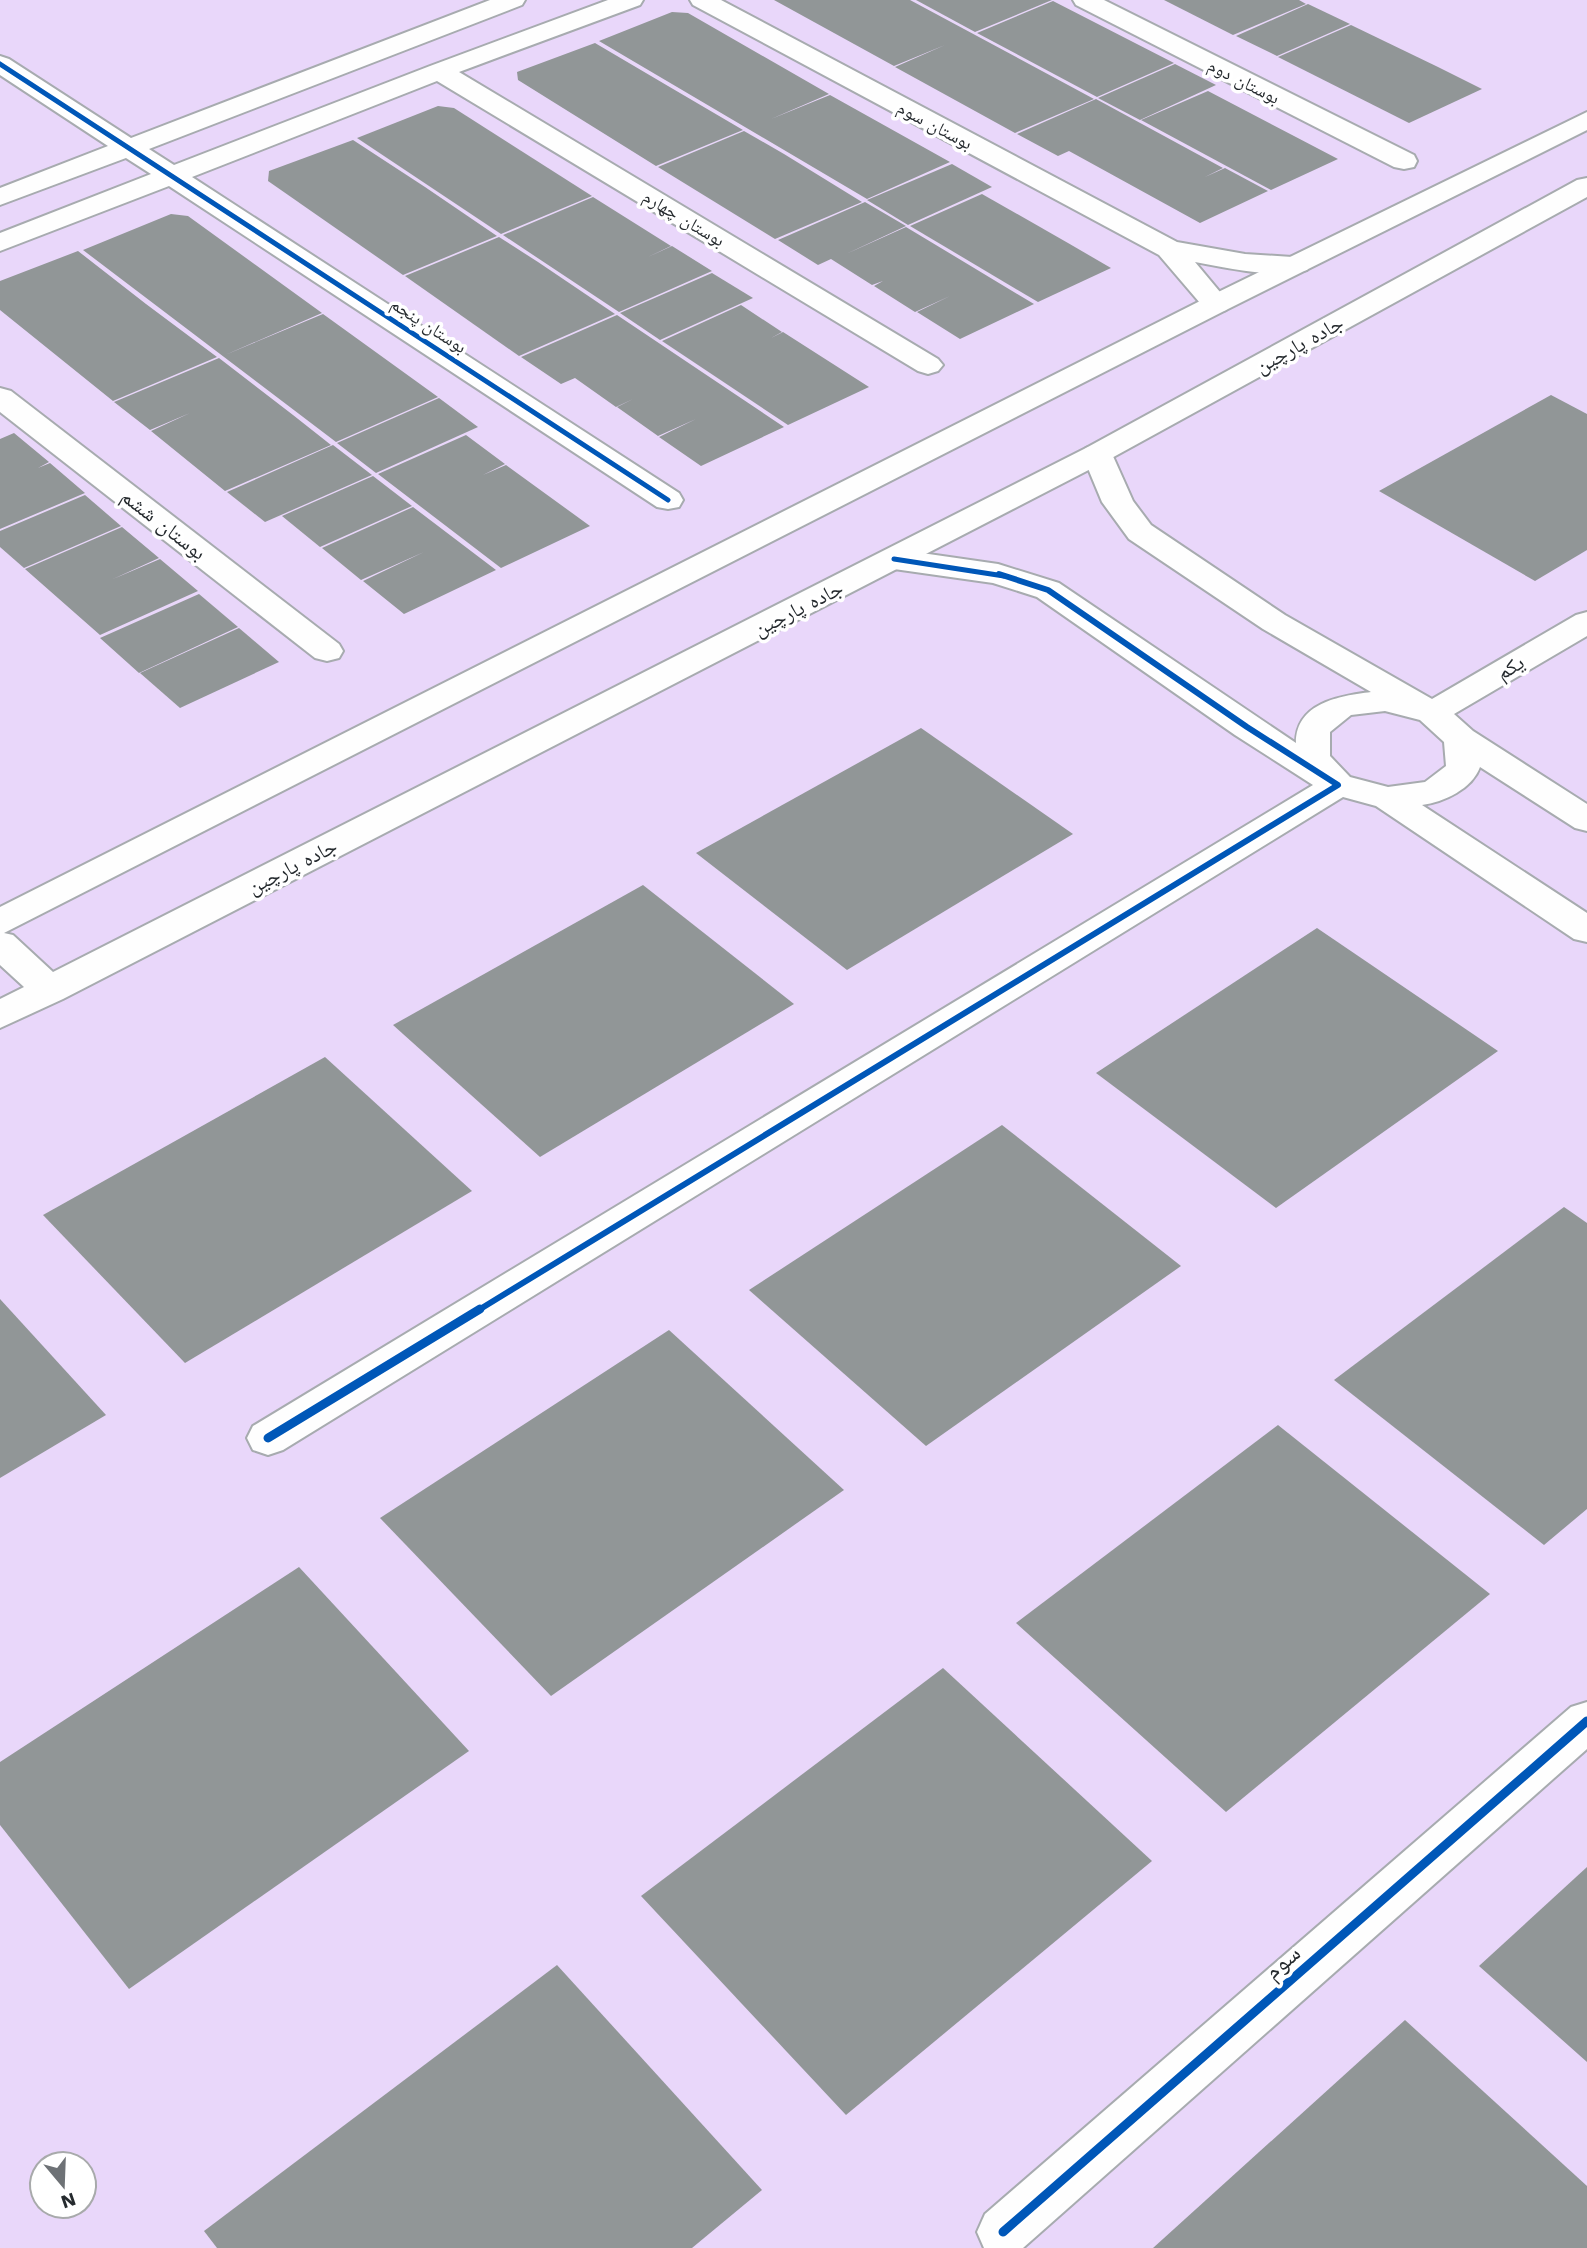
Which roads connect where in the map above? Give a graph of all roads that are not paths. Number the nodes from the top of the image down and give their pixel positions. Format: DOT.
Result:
graph roads {
  1 [pos="513,0"];
  2 [pos="631,0"];
  3 [pos="702,0"];
  4 [pos="1085,0"];
  5 [pos="0,64"];
  6 [pos="439,71"];
  7 [pos="1587,120"];
  8 [pos="129,148"];
  9 [pos="1404,161"];
  10 [pos="173,177"];
  11 [pos="1587,186"];
  12 [pos="0,197"];
  13 [pos="0,243"];
  14 [pos="1169,249"];
  15 [pos="1297,264"];
  16 [pos="1216,304"];
  17 [pos="928,365"];
  18 [pos="0,397"];
  19 [pos="1097,454"];
  20 [pos="668,500"];
  21 [pos="894,559"];
  22 [pos="1587,622"];
  23 [pos="327,651"];
  24 [pos="1432,713"];
  25 [pos="1461,739"];
  26 [pos="1338,785"];
  27 [pos="1388,798"];
  28 [pos="1587,820"];
  29 [pos="0,922"];
  30 [pos="1587,930"];
  31 [pos="0,944"];
  32 [pos="50,990"];
  33 [pos="0,1016"];
  34 [pos="268,1438"];
  35 [pos="1587,1721"];
  36 [pos="1003,2232"];
  1 -- 8 [label="street"];
  2 -- 6 [label="street"];
  3 -- 14 [label="street, بوستان سوم"];
  4 -- 9 [label="street, بوستان دوم"];
  5 -- 8 [label="street, بوستان پنجم"];
  6 -- 10 [label="street"];
  6 -- 17 [label="street, بوستان چهارم"];
  7 -- 15 [label="street"];
  8 -- 10 [label="street, بوستان پنجم"];
  8 -- 12 [label="street"];
  10 -- 13 [label="street"];
  10 -- 20 [label="street, بوستان پنجم"];
  11 -- 19 [label="street, جاده پارچین"];
  14 -- 15 [label="street, بوستان سوم"];
  14 -- 16 [label="street, بوستان سوم"];
  15 -- 16 [label="street"];
  16 -- 29 [label="street"];
  18 -- 23 [label="street, بوستان ششم"];
  19 -- 21 [label="street, جاده پارچین"];
  19 -- 24 [label="street"];
  21 -- 26 [label="street"];
  21 -- 32 [label="street, جاده پارچین"];
  22 -- 24 [label="street, یکم"];
  24 -- 25 [label="street"];
  24 -- 26 [label="street"];
  25 -- 27 [label="street"];
  25 -- 28 [label="street"];
  26 -- 27 [label="street"];
  26 -- 34 [label="street"];
  27 -- 30 [label="street"];
  31 -- 32 [label="street"];
  32 -- 33 [label="street, جاده پارچین"];
  35 -- 36 [label="street, سوم"];
}
